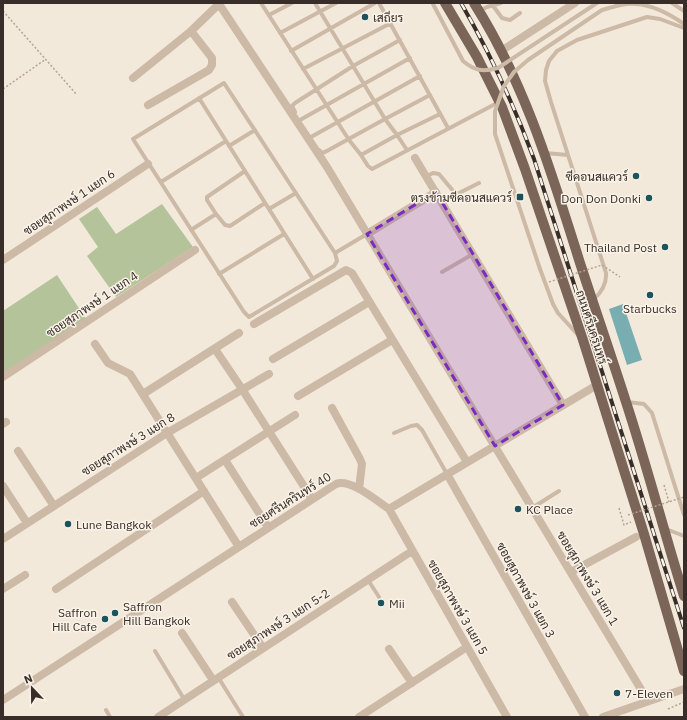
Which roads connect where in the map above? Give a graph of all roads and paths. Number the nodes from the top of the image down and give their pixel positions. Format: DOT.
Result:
graph roads {
  1 [pos="261,3"];
  2 [pos="292,3"];
  3 [pos="315,3"];
  4 [pos="336,3"];
  5 [pos="375,3"];
  6 [pos="379,3"];
  7 [pos="432,3"];
  8 [pos="445,3"];
  9 [pos="501,3"];
  10 [pos="574,3"];
  11 [pos="597,3"];
  12 [pos="621,3"];
  13 [pos="672,3"];
  14 [pos="492,4"];
  15 [pos="616,6"];
  16 [pos="476,7"];
  17 [pos="3,11"];
  18 [pos="684,11"];
  19 [pos="320,12"];
  20 [pos="520,13"];
  21 [pos="269,15"];
  22 [pos="391,23"];
  23 [pos="684,24"];
  24 [pos="330,28"];
  25 [pos="684,28"];
  26 [pos="192,31"];
  27 [pos="280,33"];
  28 [pos="400,40"];
  29 [pos="343,49"];
  30 [pos="292,51"];
  31 [pos="501,51"];
  32 [pos="410,58"];
  33 [pos="46,59"];
  34 [pos="353,66"];
  35 [pos="303,69"];
  36 [pos="420,76"];
  37 [pos="133,78"];
  38 [pos="364,84"];
  39 [pos="3,89"];
  40 [pos="316,89"];
  41 [pos="77,95"];
  42 [pos="430,95"];
  43 [pos="199,98"];
  44 [pos="375,102"];
  45 [pos="500,102"];
  46 [pos="148,105"];
  47 [pos="326,105"];
  48 [pos="440,114"];
  49 [pos="385,119"];
  50 [pos="300,120"];
  51 [pos="337,122"];
  52 [pos="448,128"];
  53 [pos="255,130"];
  54 [pos="397,135"];
  55 [pos="311,137"];
  56 [pos="348,140"];
  57 [pos="228,144"];
  58 [pos="407,150"];
  59 [pos="545,153"];
  60 [pos="361,155"];
  61 [pos="568,155"];
  62 [pos="415,158"];
  63 [pos="148,164"];
  64 [pos="245,171"];
  65 [pos="427,176"];
  66 [pos="160,182"];
  67 [pos="479,183"];
  68 [pos="436,192"];
  69 [pos="296,193"];
  70 [pos="265,203"];
  71 [pos="269,209"];
  72 [pos="216,214"];
  73 [pos="191,230"];
  74 [pos="284,234"];
  75 [pos="367,234"];
  76 [pos="195,250"];
  77 [pos="335,253"];
  78 [pos="473,254"];
  79 [pos="3,260"];
  80 [pos="442,272"];
  81 [pos="219,274"];
  82 [pos="620,277"];
  83 [pos="313,279"];
  84 [pos="549,282"];
  85 [pos="592,301"];
  86 [pos="369,302"];
  87 [pos="254,324"];
  88 [pos="239,333"];
  89 [pos="392,340"];
  90 [pos="583,340"];
  91 [pos="95,344"];
  92 [pos="215,349"];
  93 [pos="273,358"];
  94 [pos="268,374"];
  95 [pos="3,377"];
  96 [pos="597,385"];
  97 [pos="242,389"];
  98 [pos="143,394"];
  99 [pos="298,396"];
  100 [pos="626,402"];
  101 [pos="563,405"];
  102 [pos="332,408"];
  103 [pos="295,415"];
  104 [pos="270,432"];
  105 [pos="167,433"];
  106 [pos="394,433"];
  107 [pos="495,446"];
  108 [pos="18,451"];
  109 [pos="225,460"];
  110 [pos="467,462"];
  111 [pos="448,474"];
  112 [pos="196,478"];
  113 [pos="664,485"];
  114 [pos="3,486"];
  115 [pos="359,489"];
  116 [pos="559,490"];
  117 [pos="204,491"];
  118 [pos="684,497"];
  119 [pos="312,499"];
  120 [pos="669,502"];
  121 [pos="54,506"];
  122 [pos="532,508"];
  123 [pos="619,508"];
  124 [pos="389,509"];
  125 [pos="628,515"];
  126 [pos="684,515"];
  127 [pos="28,523"];
  128 [pos="627,524"];
  129 [pos="268,527"];
  130 [pos="664,528"];
  131 [pos="684,536"];
  132 [pos="636,537"];
  133 [pos="3,539"];
  134 [pos="239,547"];
  135 [pos="412,551"];
  136 [pos="571,572"];
  137 [pos="25,575"];
  138 [pos="682,579"];
  139 [pos="368,580"];
  140 [pos="3,589"];
  141 [pos="56,589"];
  142 [pos="684,596"];
  143 [pos="379,597"];
  144 [pos="232,602"];
  145 [pos="182,633"];
  146 [pos="467,647"];
  147 [pos="263,648"];
  148 [pos="389,649"];
  149 [pos="155,651"];
  150 [pos="684,672"];
  151 [pos="216,679"];
  152 [pos="412,682"];
  153 [pos="684,689"];
  154 [pos="3,700"];
  155 [pos="184,700"];
  156 [pos="648,701"];
  157 [pos="684,702"];
  158 [pos="668,709"];
  159 [pos="106,710"];
  160 [pos="110,717"];
  161 [pos="158,717"];
  162 [pos="243,717"];
  163 [pos="359,717"];
  164 [pos="506,717"];
  165 [pos="585,717"];
  166 [pos="603,717"];
  1 -- 21 [label="lane"];
  2 -- 21 [label="lane"];
  3 -- 19 [label="lane"];
  4 -- 19 [label="lane"];
  5 -- 24 [label="lane"];
  6 -- 22 [label="lane"];
  7 -- 11 [label="lane, bridge"];
  8 -- 45 [label="main road, ถนนศรีนครินทร์"];
  9 -- 14 [label="lane"];
  10 -- 31 [label="street"];
  12 -- 15 [label="lane, bridge"];
  13 -- 18 [label="lane"];
  14 -- 16 [label="lane"];
  14 -- 20 [label="lane"];
  15 -- 23 [label="lane, bridge"];
  15 -- 90 [label="lane, bridge"];
  16 -- 31 [label="main road, ถนนศรีนครินทร์"];
  17 -- 33 [label="path"];
  19 -- 24 [label="lane"];
  19 -- 27 [label="lane"];
  21 -- 27 [label="lane"];
  22 -- 28 [label="lane"];
  22 -- 29 [label="lane"];
  24 -- 29 [label="lane"];
  24 -- 30 [label="lane"];
  25 -- 61 [label="lane"];
  26 -- 37 [label="street"];
  26 -- 46 [label="street"];
  26 -- 75 [label="street, ซอยสุภาพงษ์ 3 แยก 1"];
  27 -- 30 [label="lane"];
  28 -- 32 [label="lane"];
  28 -- 34 [label="lane"];
  29 -- 34 [label="lane"];
  29 -- 35 [label="lane"];
  30 -- 35 [label="lane"];
  31 -- 59 [label="main road, ถนนศรีนครินทร์"];
  32 -- 36 [label="lane"];
  32 -- 38 [label="lane"];
  33 -- 39 [label="path"];
  33 -- 41 [label="path"];
  34 -- 38 [label="lane"];
  34 -- 40 [label="lane"];
  35 -- 40 [label="lane"];
  36 -- 42 [label="lane"];
  36 -- 44 [label="lane"];
  38 -- 44 [label="lane"];
  38 -- 47 [label="lane"];
  40 -- 47 [label="lane"];
  40 -- 50 [label="lane"];
  42 -- 48 [label="lane"];
  42 -- 49 [label="lane"];
  43 -- 53 [label="lane"];
  43 -- 57 [label="lane"];
  43 -- 63 [label="lane"];
  44 -- 49 [label="lane"];
  44 -- 51 [label="lane"];
  45 -- 52 [label="lane"];
  45 -- 90 [label="main road, ถนนศรีนครินทร์"];
  47 -- 50 [label="lane"];
  47 -- 51 [label="lane"];
  48 -- 52 [label="lane"];
  48 -- 54 [label="lane"];
  49 -- 54 [label="lane"];
  49 -- 56 [label="lane"];
  50 -- 55 [label="lane"];
  51 -- 55 [label="lane"];
  51 -- 56 [label="lane"];
  52 -- 58 [label="lane"];
  53 -- 57 [label="lane"];
  53 -- 69 [label="lane"];
  54 -- 58 [label="lane"];
  54 -- 60 [label="lane"];
  55 -- 56 [label="lane"];
  56 -- 60 [label="lane"];
  57 -- 64 [label="lane"];
  57 -- 66 [label="lane"];
  58 -- 60 [label="lane"];
  59 -- 61 [label="lane"];
  59 -- 85 [label="main road, ถนนศรีนครินทร์"];
  61 -- 85 [label="lane"];
  62 -- 65 [label="street"];
  63 -- 66 [label="lane"];
  63 -- 79 [label="street, ซอยสุภาพงษ์ 1 แยก 6"];
  64 -- 70 [label="lane"];
  64 -- 72 [label="lane"];
  65 -- 67 [label="lane"];
  65 -- 68 [label="street"];
  66 -- 73 [label="lane"];
  68 -- 75 [label="street"];
  68 -- 78 [label="street"];
  69 -- 71 [label="lane"];
  69 -- 77 [label="lane"];
  70 -- 71 [label="lane"];
  70 -- 72 [label="lane"];
  71 -- 74 [label="lane"];
  72 -- 73 [label="lane"];
  73 -- 81 [label="lane"];
  74 -- 81 [label="lane"];
  74 -- 83 [label="lane"];
  75 -- 77 [label="lane"];
  75 -- 107 [label="street, ซอยสุภาพงษ์ 3 แยก 1"];
  76 -- 95 [label="street, ซอยสุภาพงษ์ 1 แยก 4"];
  77 -- 83 [label="lane"];
  78 -- 80 [label="lane"];
  78 -- 101 [label="street"];
  81 -- 83 [label="lane"];
  82 -- 84 [label="path, bridge"];
  85 -- 100 [label="main road, ถนนศรีนครินทร์"];
  86 -- 87 [label="street"];
  86 -- 89 [label="street"];
  86 -- 93 [label="street"];
  88 -- 92 [label="street"];
  89 -- 99 [label="street"];
  89 -- 110 [label="street"];
  90 -- 96 [label="main road, ถนนศรีนครินทร์"];
  91 -- 98 [label="street"];
  92 -- 97 [label="street"];
  92 -- 98 [label="street"];
  94 -- 97 [label="street, ซอยสุภาพงษ์ 3 แยก 8"];
  96 -- 101 [label="street"];
  96 -- 150 [label="main road, ถนนศรีนครินทร์"];
  97 -- 104 [label="street"];
  97 -- 105 [label="street, ซอยสุภาพงษ์ 3 แยก 8"];
  98 -- 105 [label="street"];
  100 -- 126 [label="lane"];
  100 -- 130 [label="main road, ถนนศรีนครินทร์"];
  101 -- 107 [label="street"];
  102 -- 115 [label="street"];
  103 -- 104 [label="street"];
  104 -- 109 [label="street"];
  104 -- 119 [label="street"];
  105 -- 112 [label="street"];
  105 -- 121 [label="street, ซอยสุภาพงษ์ 3 แยก 8"];
  106 -- 111 [label="lane"];
  107 -- 110 [label="street"];
  107 -- 122 [label="street, ซอยสุภาพงษ์ 3 แยก 1"];
  108 -- 121 [label="street"];
  109 -- 112 [label="street"];
  109 -- 129 [label="street"];
  110 -- 111 [label="street"];
  111 -- 124 [label="street"];
  111 -- 165 [label="street, ซอยสุภาพงษ์ 3 แยก 3"];
  112 -- 117 [label="street"];
  113 -- 120 [label="path"];
  114 -- 127 [label="street"];
  115 -- 119 [label="street, ซอยศรีนครินทร์ 40"];
  115 -- 124 [label="street, ซอยศรีนครินทร์ 40"];
  116 -- 122 [label="lane"];
  117 -- 134 [label="street"];
  117 -- 141 [label="street"];
  118 -- 120 [label="path, bridge"];
  119 -- 129 [label="street, ซอยศรีนครินทร์ 40"];
  120 -- 125 [label="path, bridge"];
  121 -- 127 [label="street, ซอยสุภาพงษ์ 3 แยก 8"];
  122 -- 136 [label="street, ซอยสุภาพงษ์ 3 แยก 1"];
  123 -- 128 [label="path"];
  124 -- 135 [label="street, ซอยสุภาพงษ์ 3 แยก 5"];
  127 -- 133 [label="street, ซอยสุภาพงษ์ 3 แยก 8"];
  129 -- 134 [label="street, ซอยศรีนครินทร์ 40"];
  130 -- 131 [label="lane"];
  130 -- 138 [label="main road, ถนนศรีนครินทร์"];
  132 -- 136 [label="street"];
  134 -- 154 [label="street, ซอยศรีนครินทร์ 40"];
  135 -- 139 [label="street, ซอยสุภาพงษ์ 3 แยก 5-2"];
  135 -- 146 [label="street, ซอยสุภาพงษ์ 3 แยก 5"];
  136 -- 156 [label="street, ซอยสุภาพงษ์ 3 แยก 1"];
  137 -- 140 [label="street"];
  138 -- 142 [label="main road, ถนนศรีนครินทร์"];
  139 -- 143 [label="lane"];
  139 -- 147 [label="street, ซอยสุภาพงษ์ 3 แยก 5-2"];
  144 -- 147 [label="street"];
  145 -- 151 [label="street"];
  146 -- 152 [label="street"];
  146 -- 164 [label="street, ซอยสุภาพงษ์ 3 แยก 5"];
  147 -- 151 [label="street, ซอยสุภาพงษ์ 3 แยก 5-2"];
  148 -- 152 [label="street"];
  149 -- 155 [label="lane"];
  151 -- 155 [label="street, ซอยสุภาพงษ์ 3 แยก 5-2"];
  151 -- 162 [label="lane"];
  152 -- 163 [label="street"];
  153 -- 156 [label="street"];
  155 -- 161 [label="street, ซอยสุภาพงษ์ 3 แยก 5-2"];
  156 -- 166 [label="street"];
  157 -- 158 [label="path"];
  159 -- 160 [label="lane"];
}
